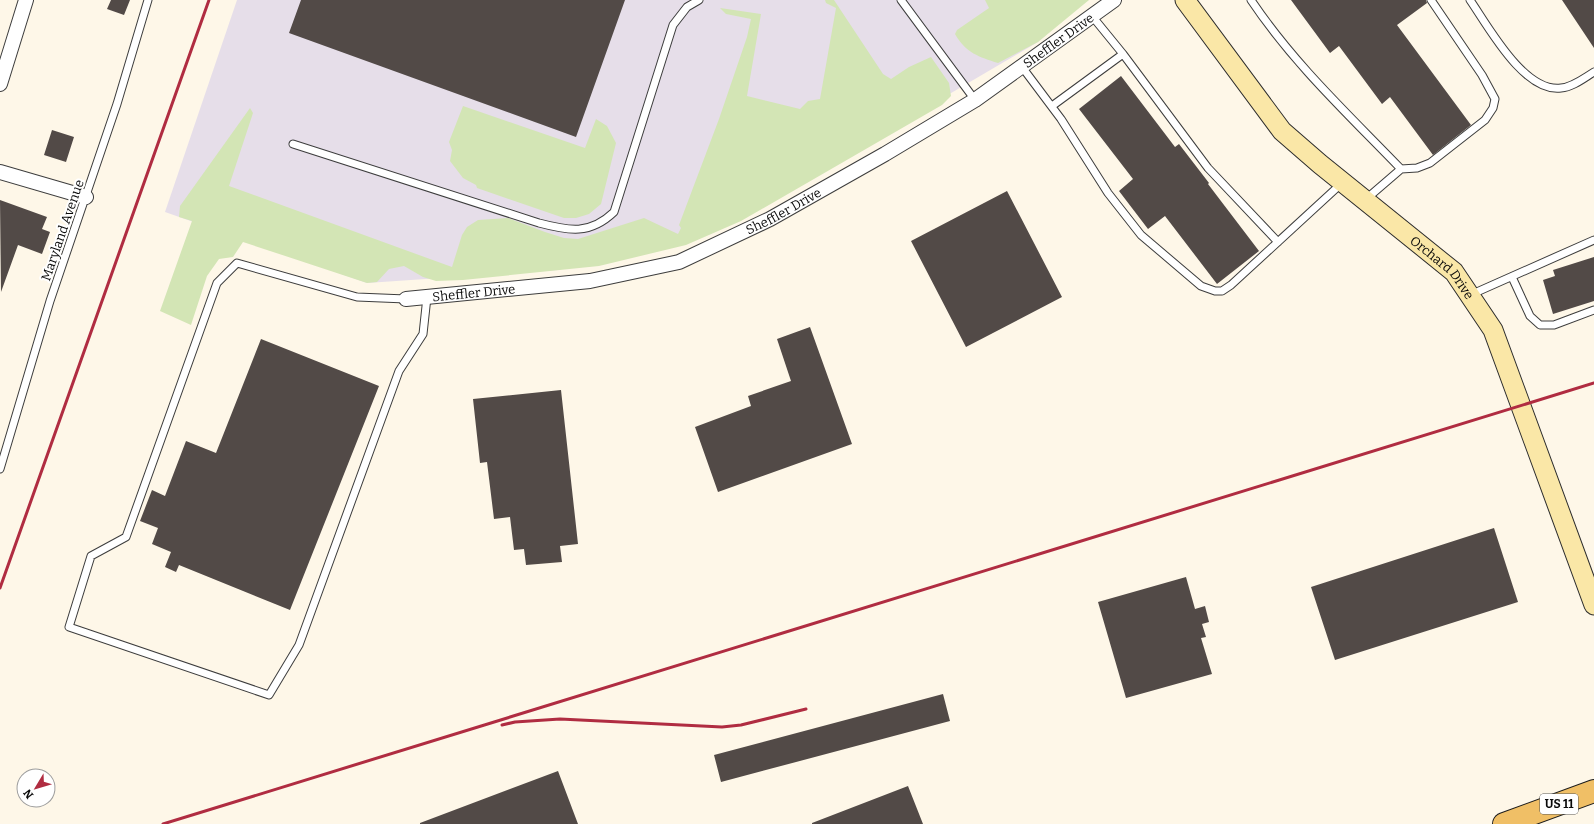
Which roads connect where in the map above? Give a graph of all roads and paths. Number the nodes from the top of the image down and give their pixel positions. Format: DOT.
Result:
graph roads {
  1 [pos="26,0"];
  2 [pos="148,0"];
  3 [pos="698,0"];
  4 [pos="901,0"];
  5 [pos="1114,0"];
  6 [pos="1184,0"];
  7 [pos="1250,0"];
  8 [pos="1431,0"];
  9 [pos="1470,0"];
  10 [pos="1092,16"];
  11 [pos="1123,54"];
  12 [pos="1022,67"];
  13 [pos="1594,72"];
  14 [pos="0,84"];
  15 [pos="975,100"];
  16 [pos="1052,106"];
  17 [pos="293,144"];
  18 [pos="1401,169"];
  19 [pos="0,172"];
  20 [pos="1343,183"];
  21 [pos="86,197"];
  22 [pos="1365,200"];
  23 [pos="1594,240"];
  24 [pos="1278,242"];
  25 [pos="1512,277"];
  26 [pos="1470,295"];
  27 [pos="427,297"];
  28 [pos="406,299"];
  29 [pos="1594,310"];
  30 [pos="0,469"];
  31 [pos="1594,605"];
  32 [pos="1594,791"];
  33 [pos="1504,824"];
  1 -- 14 [label="street"];
  2 -- 21 [label="lane, Maryland Avenue"];
  3 -- 17 [label="lane"];
  4 -- 15 [label="lane"];
  5 -- 10 [label="street, Sheffler Drive"];
  6 -- 20 [label="street, Orchard Drive"];
  7 -- 18 [label="lane"];
  8 -- 18 [label="lane"];
  9 -- 13 [label="lane"];
  10 -- 11 [label="lane"];
  10 -- 12 [label="street, Sheffler Drive"];
  11 -- 16 [label="lane"];
  11 -- 24 [label="lane"];
  12 -- 15 [label="street, Sheffler Drive"];
  12 -- 16 [label="lane"];
  15 -- 27 [label="street, Sheffler Drive"];
  16 -- 24 [label="lane"];
  18 -- 22 [label="lane"];
  19 -- 21 [label="street"];
  20 -- 22 [label="street, Orchard Drive"];
  20 -- 24 [label="lane"];
  21 -- 30 [label="lane, Maryland Avenue"];
  22 -- 26 [label="street, Orchard Drive"];
  23 -- 25 [label="lane"];
  25 -- 26 [label="lane"];
  25 -- 29 [label="lane"];
  26 -- 31 [label="street, Orchard Drive"];
  27 -- 28 [label="street, Sheffler Drive"];
  27 -- 28 [label="lane"];
  32 -- 33 [label="main road, US 11"];
}
